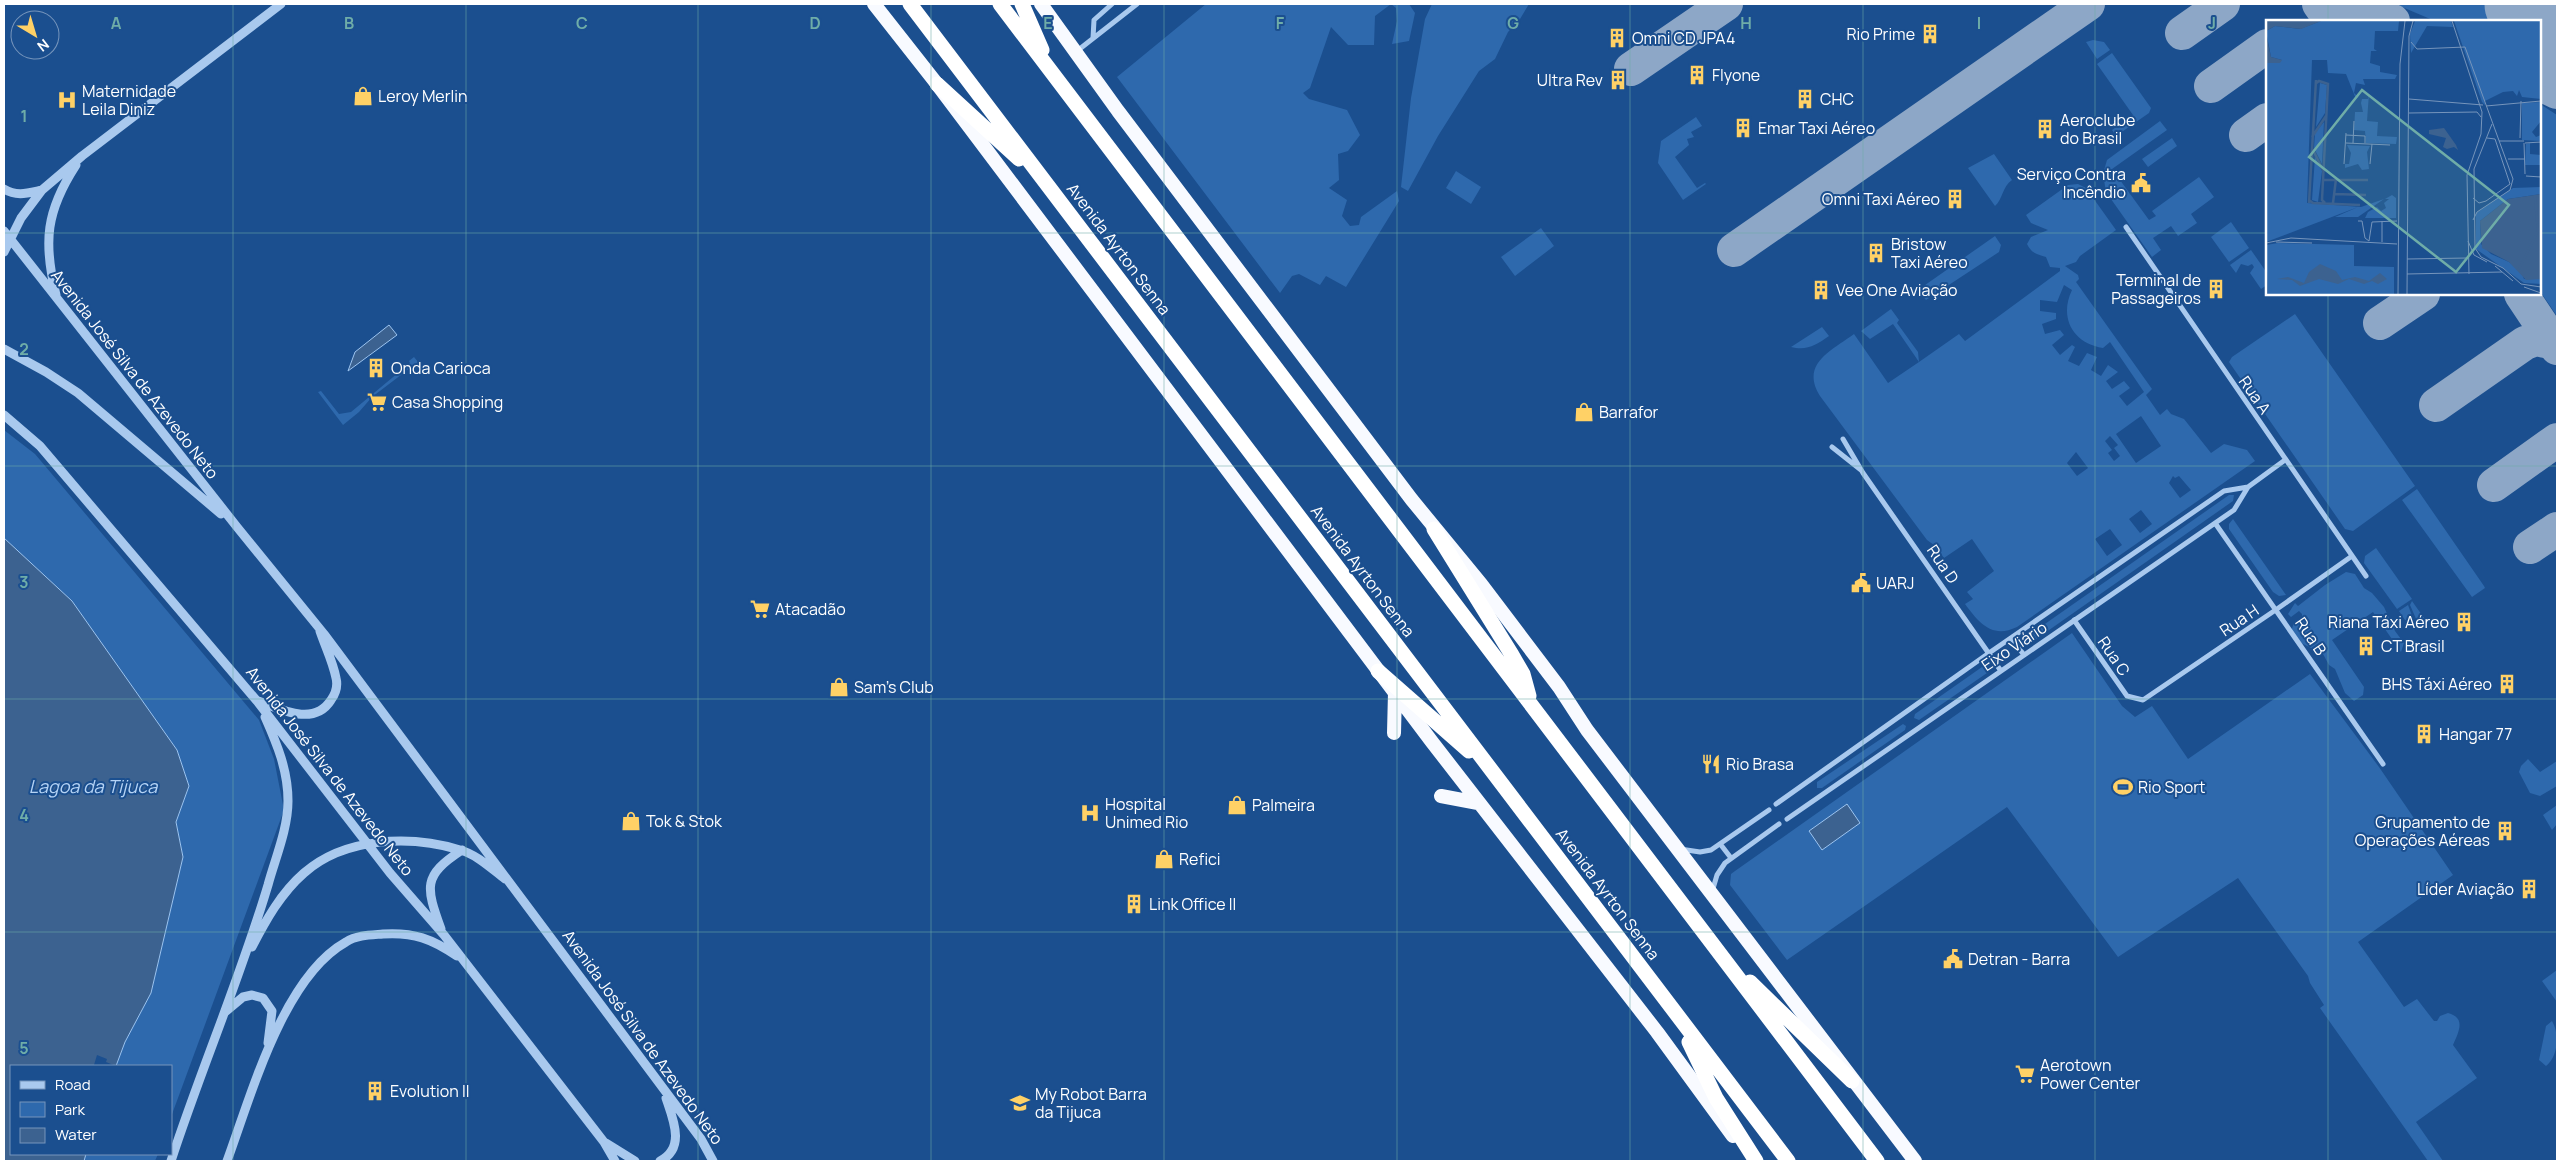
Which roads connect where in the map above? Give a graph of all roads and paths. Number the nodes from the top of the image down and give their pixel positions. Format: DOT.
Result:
graph roads {
  1 [pos="281,4"];
  2 [pos="874,4"];
  3 [pos="910,4"];
  4 [pos="1000,4"];
  5 [pos="1022,4"];
  6 [pos="1041,4"];
  7 [pos="1112,4"];
  8 [pos="1137,4"];
  9 [pos="1093,38"];
  10 [pos="1077,52"];
  11 [pos="1050,70"];
  12 [pos="937,84"];
  13 [pos="82,156"];
  14 [pos="4,189"];
  15 [pos="42,190"];
  16 [pos="1055,194"];
  17 [pos="2126,227"];
  18 [pos="4,231"];
  19 [pos="10,239"];
  20 [pos="4,252"];
  21 [pos="57,300"];
  22 [pos="4,349"];
  23 [pos="4,415"];
  24 [pos="1844,439"];
  25 [pos="1832,447"];
  26 [pos="2285,460"];
  27 [pos="1863,473"];
  28 [pos="2248,487"];
  29 [pos="2215,523"];
  30 [pos="237,527"];
  31 [pos="1434,529"];
  32 [pos="2352,556"];
  33 [pos="2366,576"];
  34 [pos="2277,609"];
  35 [pos="2074,620"];
  36 [pos="318,627"];
  37 [pos="2012,638"];
  38 [pos="1989,653"];
  39 [pos="2024,656"];
  40 [pos="1378,671"];
  41 [pos="2001,671"];
  42 [pos="1394,692"];
  43 [pos="2138,700"];
  44 [pos="257,701"];
  45 [pos="1530,703"];
  46 [pos="1394,733"];
  47 [pos="2383,764"];
  48 [pos="1494,773"];
  49 [pos="1441,796"];
  50 [pos="1478,803"];
  51 [pos="1776,804"];
  52 [pos="1769,810"];
  53 [pos="1787,819"];
  54 [pos="1779,824"];
  55 [pos="368,843"];
  56 [pos="1721,845"];
  57 [pos="1677,849"];
  58 [pos="462,850"];
  59 [pos="1731,858"];
  60 [pos="514,886"];
  61 [pos="1712,894"];
  62 [pos="444,935"];
  63 [pos="1720,954"];
  64 [pos="464,961"];
  65 [pos="241,970"];
  66 [pos="224,1012"];
  67 [pos="1675,1013"];
  68 [pos="267,1053"];
  69 [pos="1852,1081"];
  70 [pos="663,1090"];
  71 [pos="604,1142"];
  72 [pos="170,1161"];
  73 [pos="227,1161"];
  74 [pos="615,1161"];
  75 [pos="635,1161"];
  76 [pos="660,1161"];
  77 [pos="713,1161"];
  78 [pos="1751,1161"];
  79 [pos="1756,1161"];
  80 [pos="1788,1161"];
  81 [pos="1877,1161"];
  82 [pos="1915,1161"];
  1 -- 13 [label="street"];
  2 -- 12 [label="highway"];
  3 -- 16 [label="highway, Avenida Ayrton Senna"];
  4 -- 11 [label="highway"];
  5 -- 11 [label="highway"];
  6 -- 10 [label="highway"];
  7 -- 9 [label="street"];
  8 -- 9 [label="street"];
  9 -- 10 [label="street"];
  10 -- 31 [label="highway"];
  11 -- 45 [label="highway"];
  12 -- 16 [label="highway"];
  12 -- 40 [label="highway"];
  13 -- 15 [label="street"];
  13 -- 21 [label="street"];
  14 -- 15 [label="street"];
  15 -- 19 [label="street"];
  16 -- 48 [label="highway, Avenida Ayrton Senna"];
  17 -- 26 [label="street, Rua A"];
  18 -- 19 [label="street, Avenida José Silva de Azevedo Neto"];
  19 -- 20 [label="street"];
  19 -- 21 [label="street, Avenida José Silva de Azevedo Neto"];
  21 -- 30 [label="street, Avenida José Silva de Azevedo Neto"];
  22 -- 30 [label="street, Avenida José Silva de Azevedo Neto"];
  23 -- 44 [label="street, Avenida José Silva de Azevedo Neto"];
  24 -- 27 [label="street, Rua D"];
  25 -- 27 [label="street, Rua D"];
  26 -- 28 [label="street, Eixo Viário"];
  26 -- 32 [label="street, Rua A"];
  27 -- 38 [label="street, Rua D"];
  28 -- 29 [label="street, Eixo Viário"];
  28 -- 37 [label="street, Eixo Viário"];
  29 -- 34 [label="street, Rua B"];
  29 -- 35 [label="street, Eixo Viário"];
  30 -- 36 [label="street, Avenida José Silva de Azevedo Neto"];
  31 -- 45 [label="highway"];
  31 -- 57 [label="highway"];
  32 -- 33 [label="street, Rua A"];
  32 -- 34 [label="street, Rua H"];
  34 -- 43 [label="street, Rua H"];
  34 -- 47 [label="street, Rua B"];
  35 -- 39 [label="street, Eixo Viário"];
  35 -- 43 [label="street, Rua C"];
  36 -- 44 [label="street"];
  36 -- 60 [label="street, Avenida José Silva de Azevedo Neto"];
  37 -- 38 [label="street, Eixo Viário"];
  37 -- 39 [label="street"];
  38 -- 41 [label="street, Rua D"];
  38 -- 51 [label="street, Eixo Viário"];
  39 -- 41 [label="street, Eixo Viário"];
  40 -- 42 [label="highway"];
  40 -- 48 [label="highway"];
  41 -- 53 [label="street, Eixo Viário"];
  42 -- 46 [label="highway"];
  42 -- 50 [label="highway"];
  44 -- 55 [label="street, Avenida José Silva de Azevedo Neto"];
  44 -- 65 [label="street"];
  45 -- 63 [label="highway"];
  48 -- 67 [label="highway, Avenida Ayrton Senna"];
  49 -- 50 [label="highway"];
  50 -- 78 [label="highway"];
  52 -- 56 [label="street"];
  54 -- 59 [label="street"];
  55 -- 58 [label="street"];
  55 -- 62 [label="street, Avenida José Silva de Azevedo Neto"];
  55 -- 65 [label="street"];
  56 -- 57 [label="street"];
  56 -- 59 [label="street"];
  57 -- 61 [label="highway"];
  58 -- 60 [label="street"];
  58 -- 62 [label="street"];
  59 -- 61 [label="street"];
  60 -- 70 [label="street, Avenida José Silva de Azevedo Neto"];
  61 -- 69 [label="highway"];
  62 -- 64 [label="street, Avenida José Silva de Azevedo Neto"];
  63 -- 69 [label="highway"];
  63 -- 81 [label="highway"];
  64 -- 68 [label="street"];
  64 -- 71 [label="street, Avenida José Silva de Azevedo Neto"];
  65 -- 66 [label="street"];
  66 -- 68 [label="street"];
  66 -- 72 [label="street"];
  67 -- 79 [label="highway"];
  67 -- 80 [label="highway, Avenida Ayrton Senna"];
  68 -- 73 [label="street"];
  69 -- 82 [label="highway"];
  70 -- 76 [label="street"];
  70 -- 77 [label="street, Avenida José Silva de Azevedo Neto"];
  71 -- 74 [label="street, Avenida José Silva de Azevedo Neto"];
  71 -- 75 [label="street"];
}
